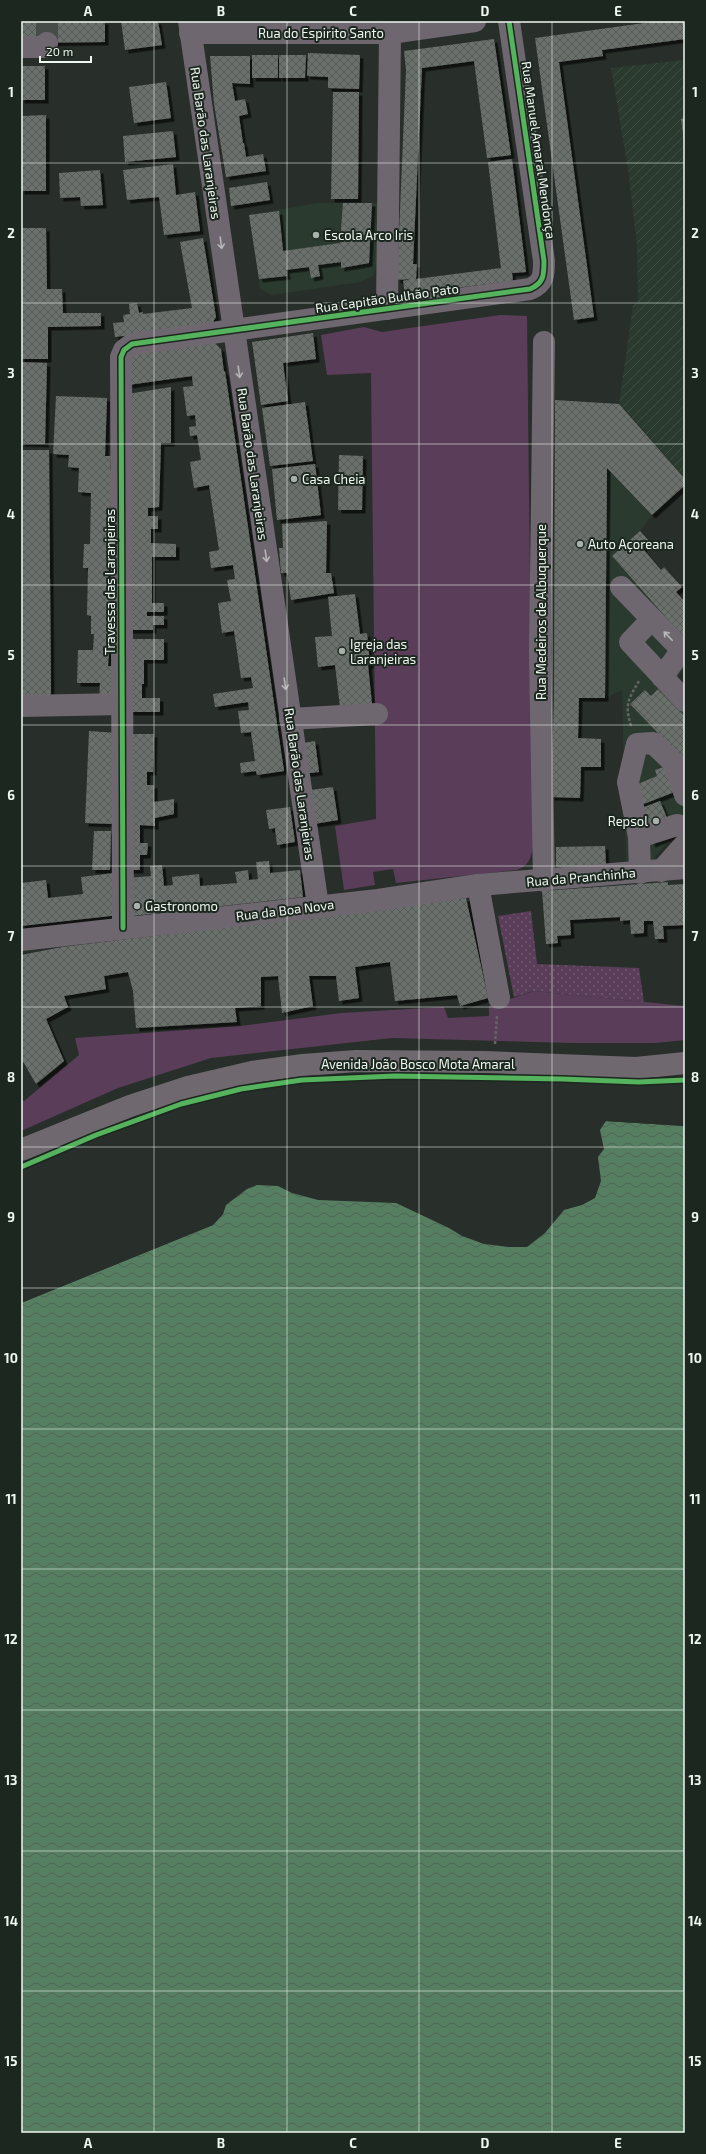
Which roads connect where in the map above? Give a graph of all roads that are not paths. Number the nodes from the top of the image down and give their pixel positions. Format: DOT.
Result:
graph roads {
  1 [pos="475,21"];
  2 [pos="510,21"];
  3 [pos="189,27"];
  4 [pos="346,27"];
  5 [pos="390,33"];
  6 [pos="47,43"];
  7 [pos="21,47"];
  8 [pos="541,282"];
  9 [pos="387,309"];
  10 [pos="233,330"];
  11 [pos="544,342"];
  12 [pos="621,587"];
  13 [pos="652,619"];
  14 [pos="662,677"];
  15 [pos="685,701"];
  16 [pos="122,704"];
  17 [pos="21,706"];
  18 [pos="377,714"];
  19 [pos="290,719"];
  20 [pos="685,795"];
  21 [pos="685,827"];
  22 [pos="639,837"];
  23 [pos="685,844"];
  24 [pos="685,868"];
  25 [pos="650,872"];
  26 [pos="544,881"];
  27 [pos="478,885"];
  28 [pos="318,906"];
  29 [pos="123,928"];
  30 [pos="21,940"];
  31 [pos="499,998"];
  32 [pos="685,1064"];
  33 [pos="21,1150"];
  1 -- 5 [label="street, Rua do Espirito Santo"];
  2 -- 8 [label="street, Rua Manuel Amaral Mendonça"];
  3 -- 4 [label="street, Rua do Espirito Santo"];
  3 -- 10 [label="street, Rua Barão das Laranjeiras, one-way"];
  4 -- 5 [label="street, Rua do Espirito Santo"];
  5 -- 9 [label="street"];
  6 -- 7 [label="street"];
  8 -- 9 [label="street, Rua Capitão Bulhão Pato"];
  9 -- 10 [label="street, Rua Capitão Bulhão Pato"];
  10 -- 16 [label="street, Travessa das Laranjeiras"];
  10 -- 19 [label="street, Rua Barão das Laranjeiras, one-way"];
  11 -- 26 [label="street, Rua Medeiros de Albuquerque"];
  12 -- 13 [label="street"];
  14 -- 13 [label="street, one-way"];
  13 -- 14 [label="street"];
  14 -- 15 [label="street"];
  16 -- 17 [label="street"];
  16 -- 29 [label="street, Travessa das Laranjeiras"];
  18 -- 19 [label="street"];
  19 -- 28 [label="street, Rua Barão das Laranjeiras"];
  20 -- 22 [label="street"];
  21 -- 22 [label="street"];
  22 -- 25 [label="street"];
  23 -- 25 [label="main road"];
  24 -- 25 [label="street, Rua da Pranchinha"];
  25 -- 26 [label="street, Rua da Pranchinha"];
  26 -- 27 [label="street, Rua da Pranchinha"];
  27 -- 28 [label="street, Rua da Boa Nova"];
  27 -- 31 [label="street"];
  28 -- 29 [label="street, Rua da Boa Nova"];
  29 -- 30 [label="street, Rua da Boa Nova"];
  32 -- 33 [label="main road, Avenida João Bosco Mota Amaral"];
}
